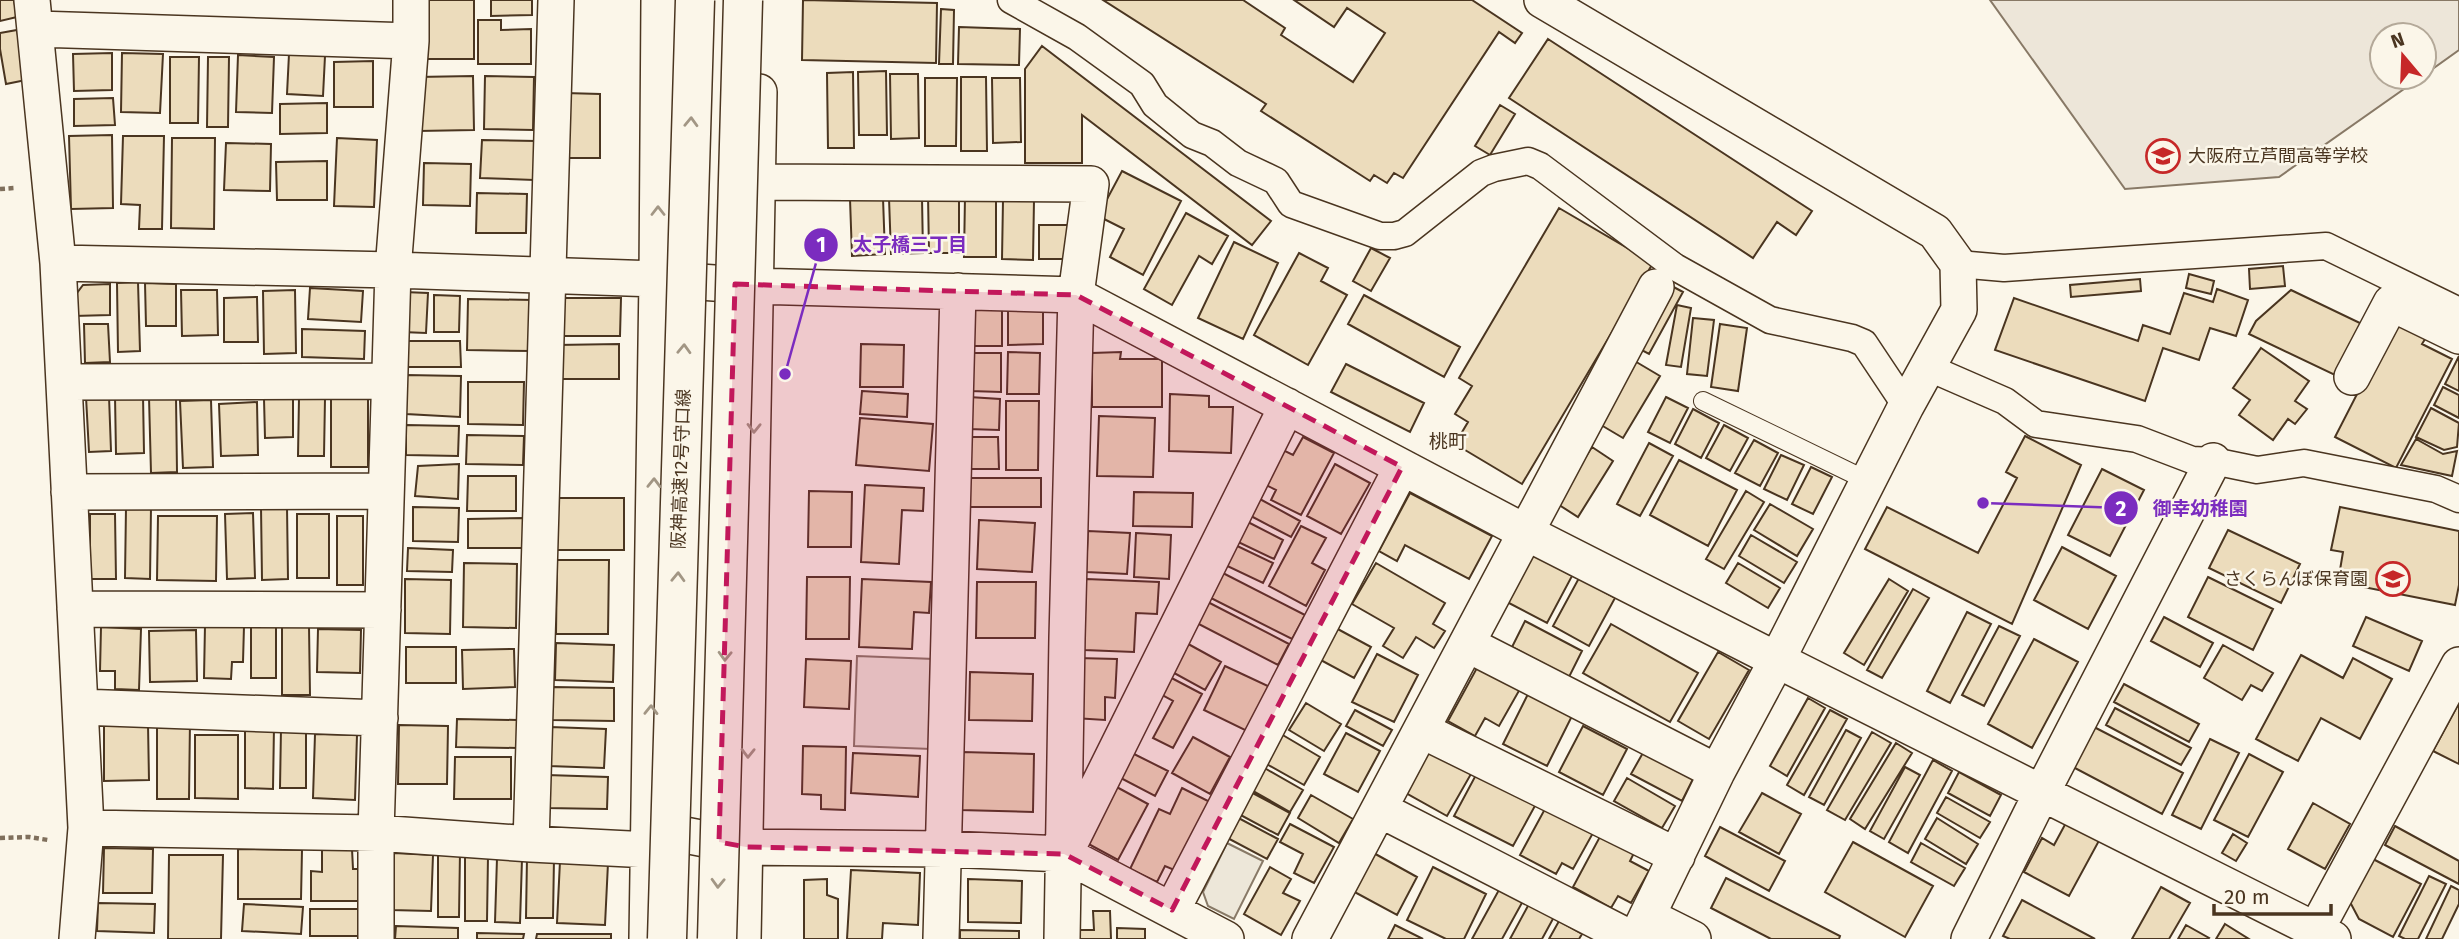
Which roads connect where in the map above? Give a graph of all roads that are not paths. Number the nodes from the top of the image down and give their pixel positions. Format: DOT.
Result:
graph roads {
  1 [pos="411,0"];
  2 [pos="556,0"];
  3 [pos="659,0"];
  4 [pos="695,0"];
  5 [pos="743,0"];
  6 [pos="761,0"];
  7 [pos="1011,0"];
  8 [pos="1542,0"];
  9 [pos="34,15"];
  10 [pos="411,41"];
  11 [pos="758,182"];
  12 [pos="58,263"];
  13 [pos="1958,264"];
  14 [pos="393,270"];
  15 [pos="549,275"];
  16 [pos="657,279"];
  17 [pos="757,286"];
  18 [pos="1656,287"];
  19 [pos="958,291"];
  20 [pos="1076,295"];
  21 [pos="2459,311"];
  22 [pos="2459,336"];
  23 [pos="1927,367"];
  24 [pos="2352,377"];
  25 [pos="64,382"];
  26 [pos="389,382"];
  27 [pos="1703,401"];
  28 [pos="1287,406"];
  29 [pos="1906,406"];
  30 [pos="2213,461"];
  31 [pos="1402,467"];
  32 [pos="1868,481"];
  33 [pos="386,491"];
  34 [pos="69,492"];
  35 [pos="2459,499"];
  36 [pos="1525,532"];
  37 [pos="75,609"];
  38 [pos="383,610"];
  39 [pos="1467,644"];
  40 [pos="1777,660"];
  41 [pos="2459,665"];
  42 [pos="80,707"];
  43 [pos="380,718"];
  44 [pos="1421,730"];
  45 [pos="1717,772"];
  46 [pos="2041,794"];
  47 [pos="1379,809"];
  48 [pos="86,828"];
  49 [pos="376,833"];
  50 [pos="649,839"];
  51 [pos="531,844"];
  52 [pos="746,847"];
  53 [pos="944,849"];
  54 [pos="1064,854"];
  55 [pos="1676,856"];
  56 [pos="1172,910"];
  57 [pos="1638,931"];
  58 [pos="2320,936"];
  59 [pos="77,939"];
  60 [pos="376,939"];
  61 [pos="647,939"];
  62 [pos="667,939"];
  63 [pos="717,939"];
  64 [pos="743,939"];
  65 [pos="940,939"];
  66 [pos="1062,939"];
  67 [pos="1226,939"];
  68 [pos="1310,939"];
  69 [pos="1693,939"];
  70 [pos="1969,939"];
  1 -- 10 [label="street"];
  2 -- 15 [label="street"];
  16 -- 3 [label="street, one-way"];
  62 -- 4 [label="highway, 阪神高速12号守口線, one-way, bridge"];
  5 -- 63 [label="highway, one-way, bridge"];
  6 -- 11 [label="street"];
  7 -- 29 [label="street"];
  8 -- 13 [label="street"];
  9 -- 10 [label="street"];
  9 -- 12 [label="street"];
  10 -- 14 [label="street"];
  11 -- 17 [label="street"];
  11 -- 20 [label="street"];
  12 -- 14 [label="street"];
  12 -- 25 [label="street"];
  13 -- 21 [label="street"];
  13 -- 23 [label="street"];
  14 -- 15 [label="street"];
  14 -- 26 [label="street"];
  15 -- 16 [label="street"];
  15 -- 51 [label="street"];
  16 -- 17 [label="street"];
  50 -- 16 [label="street, one-way"];
  17 -- 19 [label="street"];
  17 -- 52 [label="street, one-way"];
  18 -- 36 [label="street"];
  19 -- 20 [label="street"];
  19 -- 53 [label="street"];
  20 -- 28 [label="street"];
  20 -- 54 [label="street"];
  22 -- 24 [label="street"];
  23 -- 29 [label="street"];
  23 -- 30 [label="street"];
  25 -- 26 [label="street"];
  25 -- 34 [label="street"];
  26 -- 33 [label="street"];
  27 -- 32 [label="lane"];
  28 -- 31 [label="street"];
  28 -- 54 [label="street"];
  29 -- 32 [label="street"];
  30 -- 35 [label="street"];
  30 -- 46 [label="street"];
  31 -- 36 [label="street"];
  31 -- 56 [label="street"];
  32 -- 40 [label="street"];
  33 -- 34 [label="street"];
  33 -- 38 [label="street"];
  34 -- 37 [label="street"];
  36 -- 39 [label="street"];
  36 -- 40 [label="street"];
  37 -- 38 [label="street"];
  37 -- 42 [label="street"];
  38 -- 43 [label="street"];
  39 -- 44 [label="street"];
  39 -- 45 [label="street"];
  40 -- 45 [label="street"];
  40 -- 46 [label="street"];
  41 -- 58 [label="street"];
  42 -- 43 [label="street"];
  42 -- 48 [label="street"];
  43 -- 49 [label="street"];
  44 -- 47 [label="street"];
  44 -- 55 [label="street"];
  45 -- 55 [label="street"];
  46 -- 58 [label="street"];
  46 -- 70 [label="street"];
  47 -- 57 [label="street"];
  47 -- 68 [label="street"];
  48 -- 49 [label="street"];
  48 -- 59 [label="street"];
  49 -- 51 [label="street"];
  49 -- 60 [label="street"];
  50 -- 51 [label="street"];
  50 -- 52 [label="street"];
  50 -- 61 [label="street"];
  52 -- 53 [label="street"];
  52 -- 64 [label="street"];
  53 -- 54 [label="street"];
  53 -- 65 [label="street"];
  54 -- 56 [label="street"];
  54 -- 66 [label="street"];
  55 -- 57 [label="street"];
  56 -- 67 [label="street"];
  57 -- 69 [label="street"];
}
